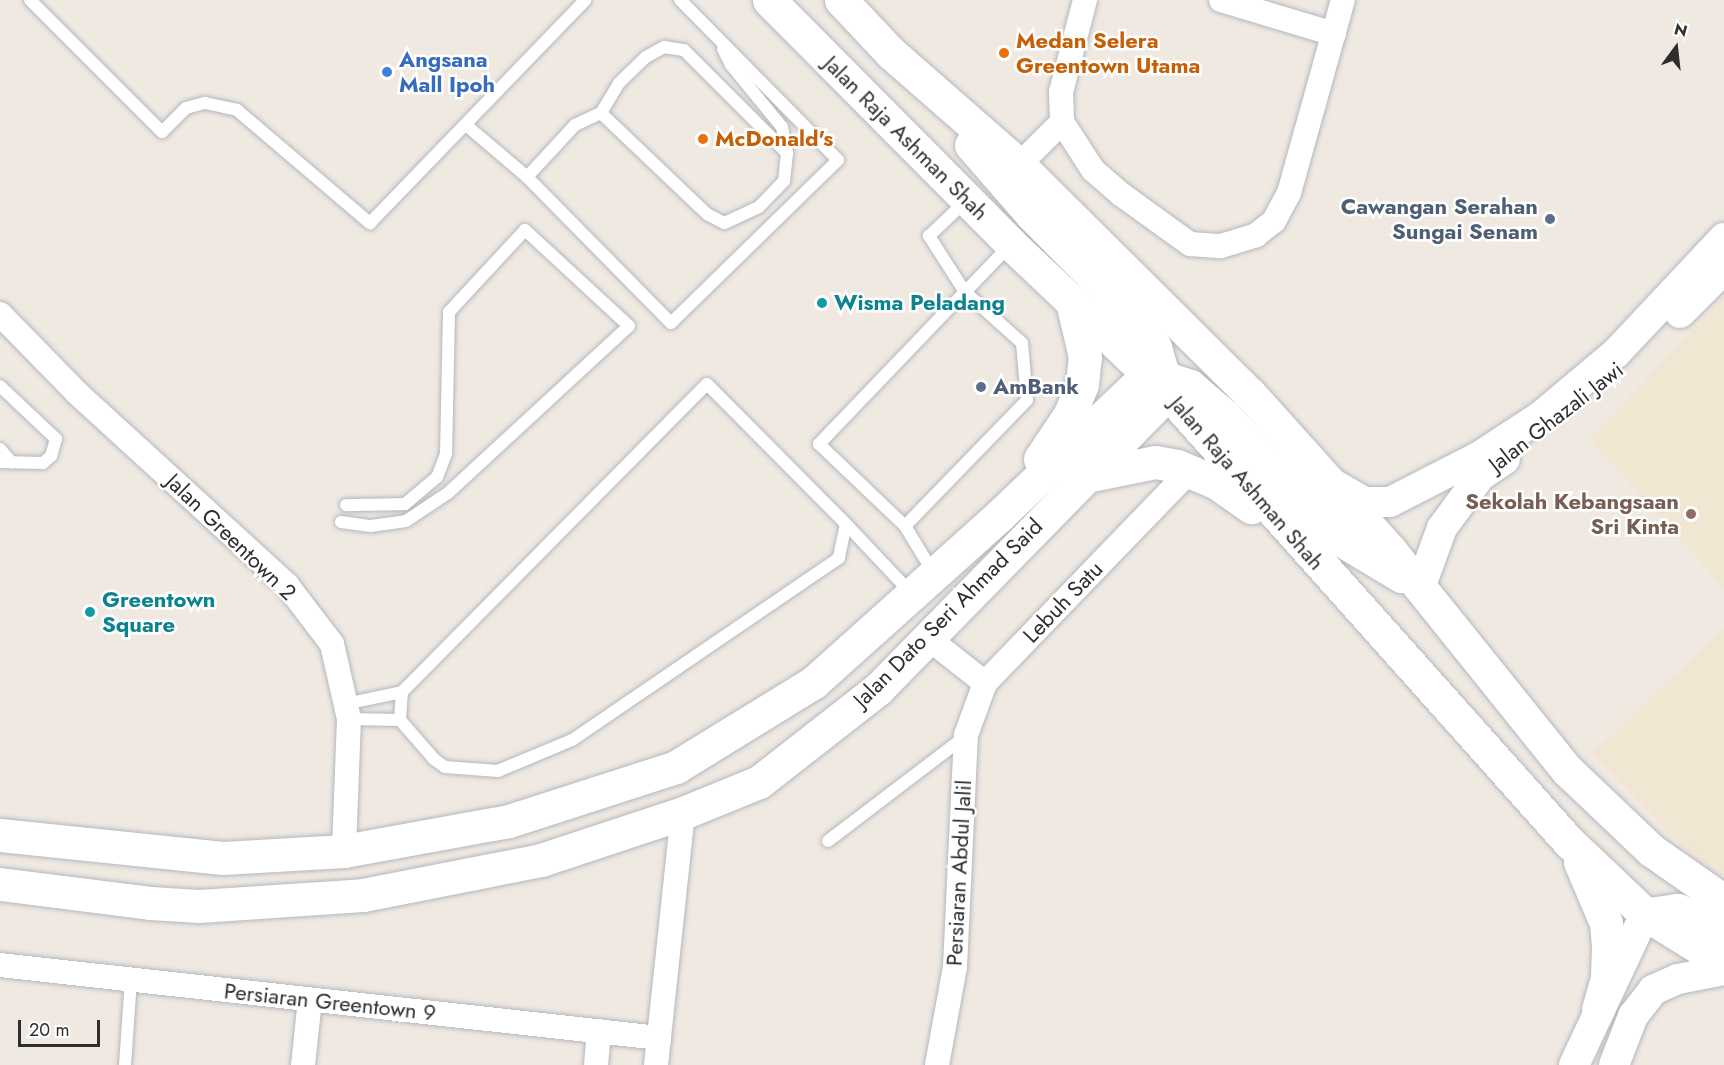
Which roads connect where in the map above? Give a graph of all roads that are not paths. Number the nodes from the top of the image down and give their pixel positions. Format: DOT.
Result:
graph roads {
  1 [pos="30,0"];
  2 [pos="585,0"];
  3 [pos="680,0"];
  4 [pos="769,0"];
  5 [pos="841,0"];
  6 [pos="1085,0"];
  7 [pos="1221,0"];
  8 [pos="1343,0"];
  9 [pos="1334,34"];
  10 [pos="720,42"];
  11 [pos="891,53"];
  12 [pos="601,113"];
  13 [pos="1062,122"];
  14 [pos="466,125"];
  15 [pos="787,153"];
  16 [pos="1019,165"];
  17 [pos="527,177"];
  18 [pos="968,200"];
  19 [pos="1724,238"];
  20 [pos="1011,244"];
  21 [pos="1724,269"];
  22 [pos="965,292"];
  23 [pos="1072,302"];
  24 [pos="0,314"];
  25 [pos="1160,381"];
  26 [pos="0,387"];
  27 [pos="0,448"];
  28 [pos="6,462"];
  29 [pos="1191,470"];
  30 [pos="1086,476"];
  31 [pos="1335,485"];
  32 [pos="346,505"];
  33 [pos="999,516"];
  34 [pos="341,522"];
  35 [pos="846,524"];
  36 [pos="904,526"];
  37 [pos="1293,536"];
  38 [pos="924,584"];
  39 [pos="1419,588"];
  40 [pos="928,638"];
  41 [pos="985,683"];
  42 [pos="402,692"];
  43 [pos="347,711"];
  44 [pos="400,720"];
  45 [pos="966,735"];
  46 [pos="683,813"];
  47 [pos="0,835"];
  48 [pos="828,841"];
  49 [pos="1568,841"];
  50 [pos="344,851"];
  51 [pos="0,884"];
  52 [pos="1724,900"];
  53 [pos="1645,914"];
  54 [pos="1724,932"];
  55 [pos="1724,963"];
  56 [pos="0,964"];
  57 [pos="1724,970"];
  58 [pos="131,980"];
  59 [pos="310,1000"];
  60 [pos="1598,1009"];
  61 [pos="599,1031"];
  62 [pos="659,1038"];
  63 [pos="125,1065"];
  64 [pos="303,1065"];
  65 [pos="596,1065"];
  66 [pos="656,1065"];
  67 [pos="937,1065"];
  68 [pos="1574,1065"];
  69 [pos="1614,1065"];
  1 -- 14 [label="lane"];
  2 -- 14 [label="lane"];
  3 -- 10 [label="lane"];
  4 -- 18 [label="main road, Jalan Raja Ashman Shah"];
  5 -- 11 [label="main road"];
  6 -- 13 [label="street"];
  7 -- 9 [label="street"];
  8 -- 9 [label="street"];
  9 -- 13 [label="street"];
  10 -- 15 [label="lane"];
  10 -- 17 [label="lane"];
  11 -- 16 [label="main road"];
  11 -- 25 [label="main road"];
  12 -- 15 [label="lane"];
  12 -- 15 [label="lane"];
  12 -- 17 [label="lane"];
  13 -- 16 [label="street"];
  14 -- 17 [label="lane"];
  16 -- 31 [label="main road"];
  18 -- 20 [label="main road, Jalan Raja Ashman Shah"];
  18 -- 22 [label="lane"];
  19 -- 31 [label="street"];
  20 -- 22 [label="lane"];
  20 -- 23 [label="main road, Jalan Raja Ashman Shah"];
  21 -- 39 [label="street, Jalan Ghazali Jawi"];
  22 -- 36 [label="lane"];
  22 -- 36 [label="lane"];
  23 -- 25 [label="main road, Jalan Raja Ashman Shah"];
  23 -- 33 [label="main road"];
  24 -- 43 [label="street, Jalan Greentown 2"];
  25 -- 30 [label="main road, Jalan Dato Seri Ahmad Said"];
  25 -- 33 [label="main road, Jalan Dato Seri Ahmad Said"];
  25 -- 37 [label="main road, Jalan Raja Ashman Shah"];
  25 -- 39 [label="main road"];
  26 -- 28 [label="lane"];
  27 -- 28 [label="lane"];
  29 -- 30 [label="main road"];
  29 -- 37 [label="main road"];
  29 -- 41 [label="street, Lebuh Satu"];
  30 -- 40 [label="main road, Jalan Dato Seri Ahmad Said"];
  31 -- 39 [label="main road"];
  32 -- 34 [label="lane"];
  33 -- 38 [label="main road, Jalan Dato Seri Ahmad Said"];
  35 -- 38 [label="lane"];
  35 -- 42 [label="lane"];
  35 -- 44 [label="lane"];
  36 -- 38 [label="lane"];
  37 -- 49 [label="main road, Jalan Raja Ashman Shah"];
  38 -- 50 [label="main road, Jalan Dato Seri Ahmad Said"];
  39 -- 52 [label="main road"];
  40 -- 41 [label="street"];
  40 -- 46 [label="main road, Jalan Dato Seri Ahmad Said"];
  41 -- 45 [label="street, Persiaran Abdul Jalil"];
  42 -- 43 [label="lane"];
  42 -- 44 [label="lane"];
  43 -- 44 [label="lane"];
  43 -- 50 [label="street, Jalan Greentown 2"];
  45 -- 48 [label="lane"];
  45 -- 67 [label="street, Persiaran Abdul Jalil"];
  46 -- 51 [label="main road, Jalan Dato Seri Ahmad Said"];
  46 -- 62 [label="street"];
  47 -- 50 [label="main road, Jalan Dato Seri Ahmad Said"];
  49 -- 53 [label="main road, Jalan Raja Ashman Shah"];
  49 -- 60 [label="main road"];
  53 -- 54 [label="main road"];
  53 -- 55 [label="main road, Jalan Raja Ashman Shah"];
  53 -- 60 [label="street"];
  56 -- 58 [label="street, Persiaran Greentown 9"];
  57 -- 69 [label="street"];
  58 -- 59 [label="street, Persiaran Greentown 9"];
  58 -- 63 [label="lane"];
  59 -- 61 [label="street, Persiaran Greentown 9"];
  59 -- 64 [label="street"];
  60 -- 68 [label="street"];
  61 -- 62 [label="street, Persiaran Greentown 9"];
  61 -- 65 [label="street"];
  62 -- 66 [label="street"];
}
